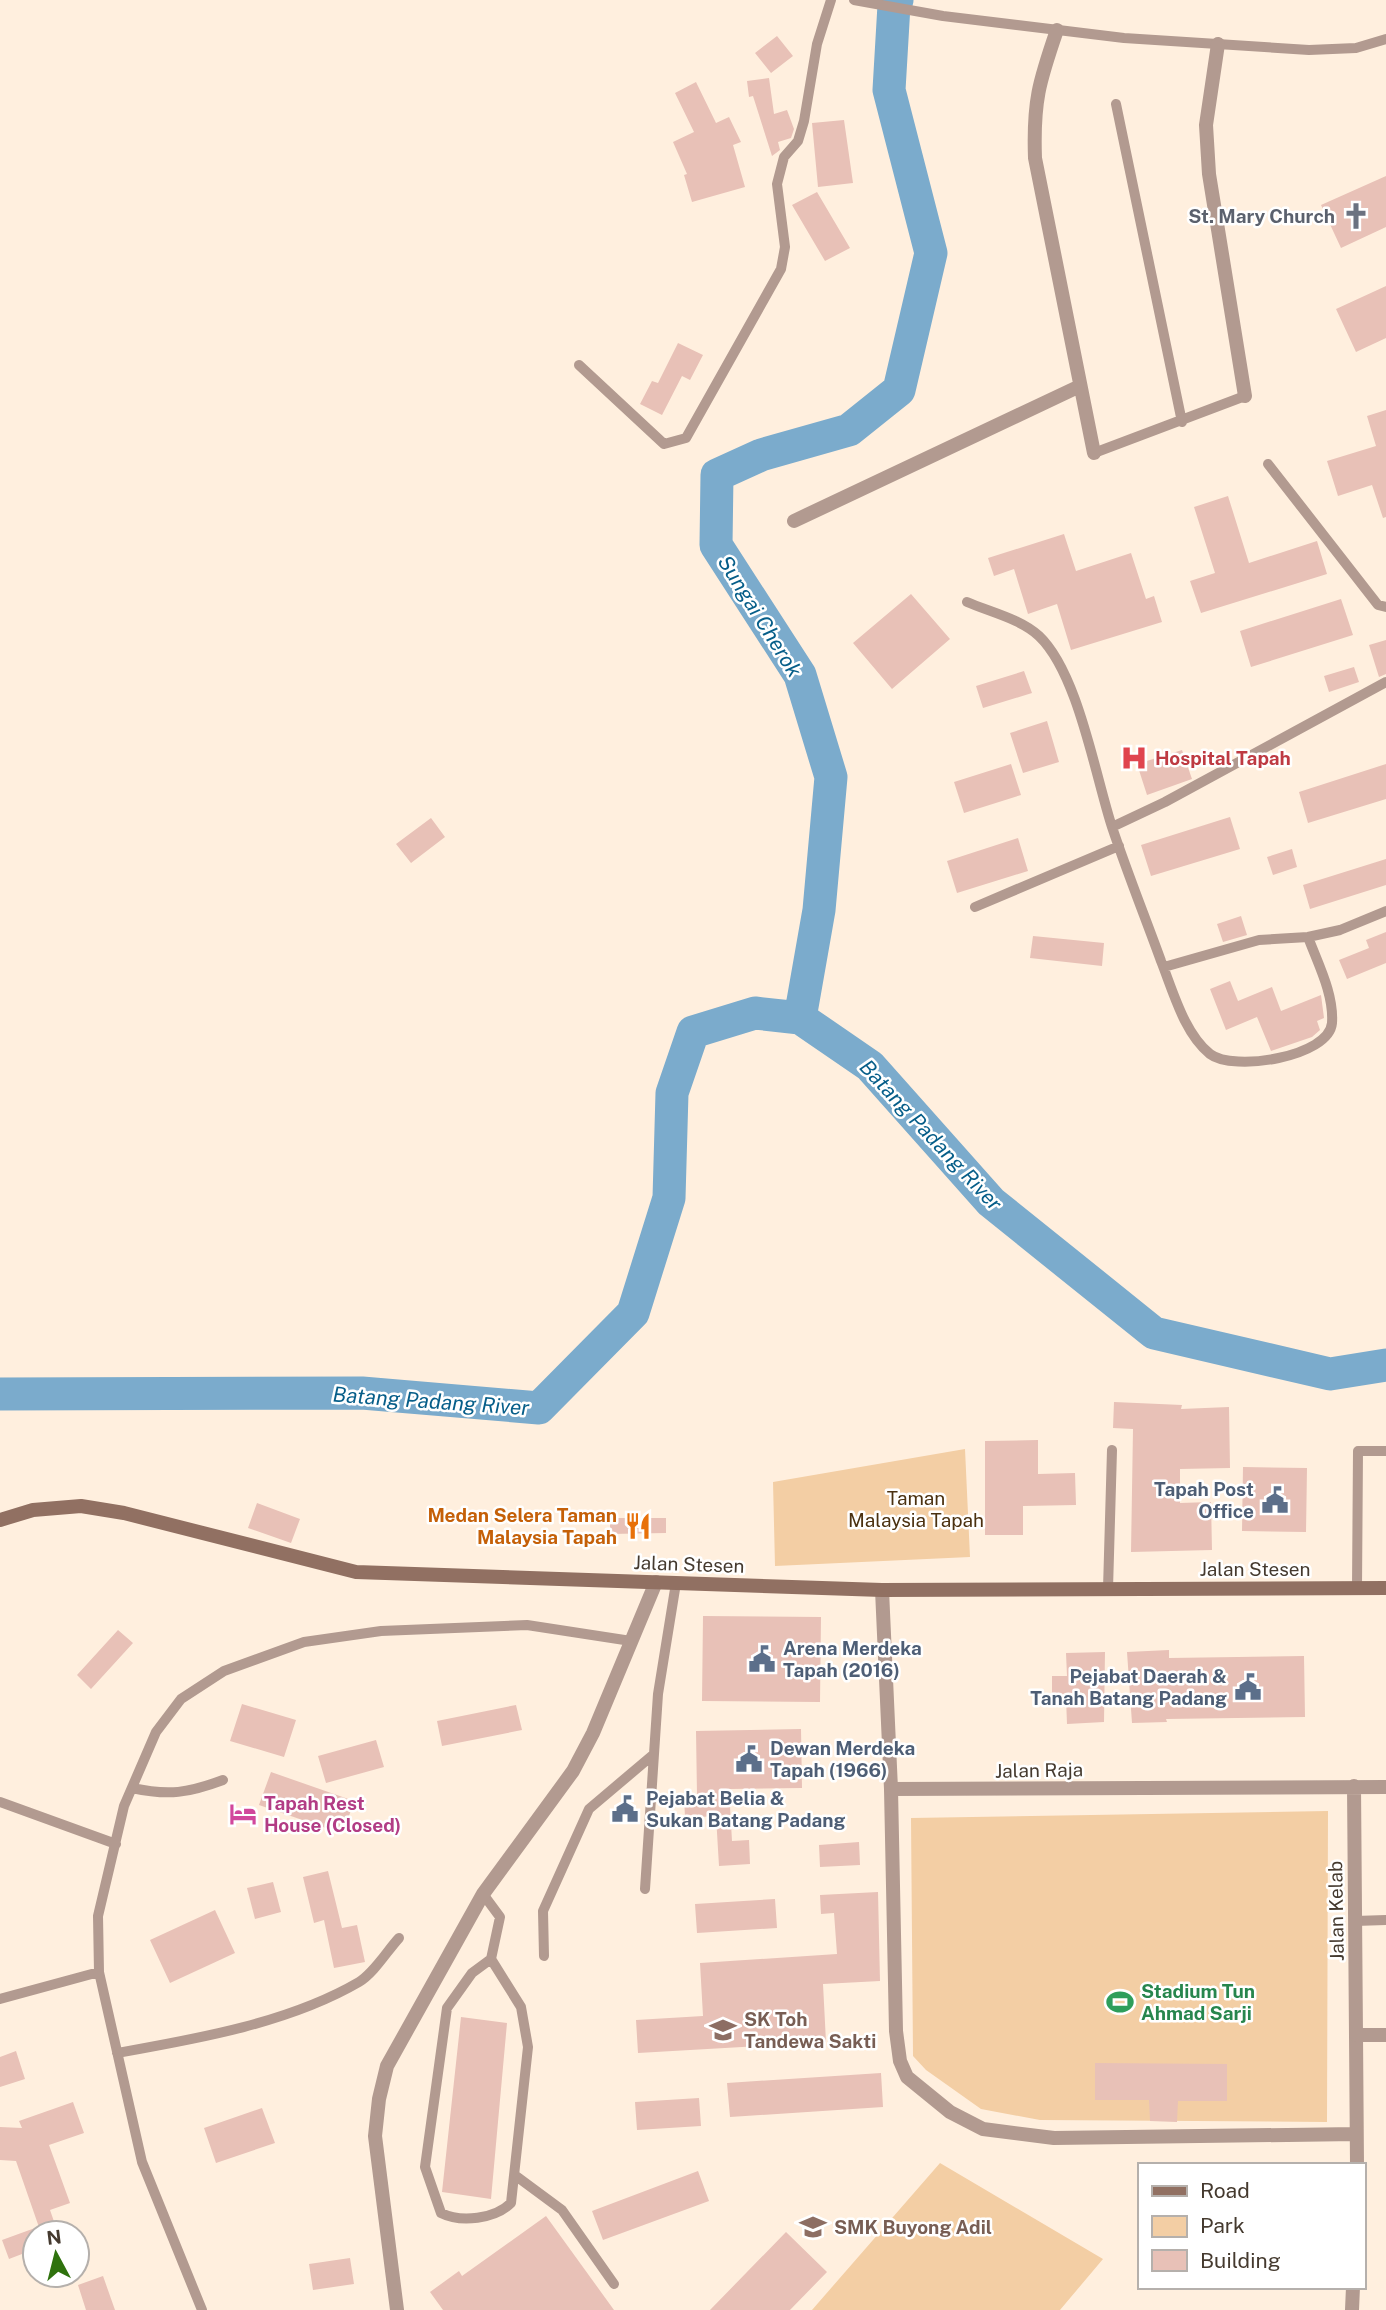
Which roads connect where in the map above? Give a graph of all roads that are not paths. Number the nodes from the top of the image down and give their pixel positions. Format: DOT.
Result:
graph roads {
  1 [pos="831,0"];
  2 [pos="854,0"];
  3 [pos="1057,30"];
  4 [pos="1386,39"];
  5 [pos="1218,44"];
  6 [pos="1116,104"];
  7 [pos="579,365"];
  8 [pos="1080,386"];
  9 [pos="1245,396"];
  10 [pos="1182,422"];
  11 [pos="1094,453"];
  12 [pos="1268,464"];
  13 [pos="794,521"];
  14 [pos="967,602"];
  15 [pos="1386,607"];
  16 [pos="1386,682"];
  17 [pos="1112,827"];
  18 [pos="1119,846"];
  19 [pos="975,907"];
  20 [pos="1386,911"];
  21 [pos="1308,937"];
  22 [pos="1164,967"];
  23 [pos="1112,1450"];
  24 [pos="1386,1451"];
  25 [pos="0,1520"];
  26 [pos="656,1582"];
  27 [pos="676,1583"];
  28 [pos="1357,1588"];
  29 [pos="1386,1588"];
  30 [pos="1108,1589"];
  31 [pos="883,1590"];
  32 [pos="631,1641"];
  33 [pos="654,1754"];
  34 [pos="223,1780"];
  35 [pos="1354,1786"];
  36 [pos="1386,1787"];
  37 [pos="132,1788"];
  38 [pos="891,1789"];
  39 [pos="0,1802"];
  40 [pos="116,1844"];
  41 [pos="645,1889"];
  42 [pos="483,1894"];
  43 [pos="1386,1920"];
  44 [pos="1355,1921"];
  45 [pos="399,1938"];
  46 [pos="544,1956"];
  47 [pos="491,1959"];
  48 [pos="99,1972"];
  49 [pos="0,1999"];
  50 [pos="1356,2035"];
  51 [pos="1386,2035"];
  52 [pos="117,2053"];
  53 [pos="1356,2134"];
  54 [pos="1357,2163"];
  55 [pos="516,2176"];
  56 [pos="614,2284"];
  57 [pos="1353,2289"];
  58 [pos="202,2310"];
  59 [pos="397,2310"];
  60 [pos="1352,2310"];
  1 -- 7 [label="lane"];
  2 -- 3 [label="lane"];
  3 -- 5 [label="lane"];
  3 -- 8 [label="street"];
  4 -- 5 [label="lane"];
  5 -- 9 [label="street"];
  6 -- 10 [label="lane"];
  8 -- 11 [label="street"];
  8 -- 13 [label="street"];
  9 -- 10 [label="lane"];
  10 -- 11 [label="lane"];
  12 -- 15 [label="lane"];
  14 -- 17 [label="lane"];
  16 -- 17 [label="lane"];
  17 -- 18 [label="lane"];
  18 -- 19 [label="lane"];
  18 -- 22 [label="lane"];
  20 -- 21 [label="lane"];
  21 -- 22 [label="lane"];
  21 -- 22 [label="lane"];
  23 -- 30 [label="lane"];
  24 -- 28 [label="lane"];
  25 -- 26 [label="main road, Jalan Stesen"];
  26 -- 27 [label="main road, Jalan Stesen"];
  26 -- 32 [label="street"];
  27 -- 31 [label="main road, Jalan Stesen"];
  27 -- 33 [label="lane"];
  28 -- 29 [label="main road, Jalan Stesen"];
  28 -- 30 [label="main road, Jalan Stesen"];
  30 -- 31 [label="main road, Jalan Stesen"];
  31 -- 38 [label="street"];
  32 -- 37 [label="lane"];
  32 -- 42 [label="street"];
  33 -- 41 [label="lane"];
  33 -- 46 [label="lane"];
  34 -- 37 [label="lane"];
  35 -- 36 [label="street, Jalan Raja"];
  35 -- 38 [label="street, Jalan Raja"];
  35 -- 44 [label="street, Jalan Kelab"];
  37 -- 40 [label="lane"];
  38 -- 53 [label="street"];
  39 -- 40 [label="lane"];
  40 -- 48 [label="lane"];
  42 -- 47 [label="lane"];
  42 -- 59 [label="street"];
  43 -- 44 [label="lane"];
  44 -- 50 [label="street, Jalan Kelab"];
  45 -- 52 [label="lane"];
  47 -- 55 [label="lane"];
  47 -- 55 [label="lane"];
  48 -- 49 [label="lane"];
  48 -- 52 [label="lane"];
  50 -- 51 [label="street"];
  50 -- 53 [label="street, Jalan Kelab"];
  52 -- 58 [label="lane"];
  53 -- 54 [label="street, Jalan Kelab"];
  55 -- 56 [label="lane"];
  57 -- 60 [label="street"];
}
